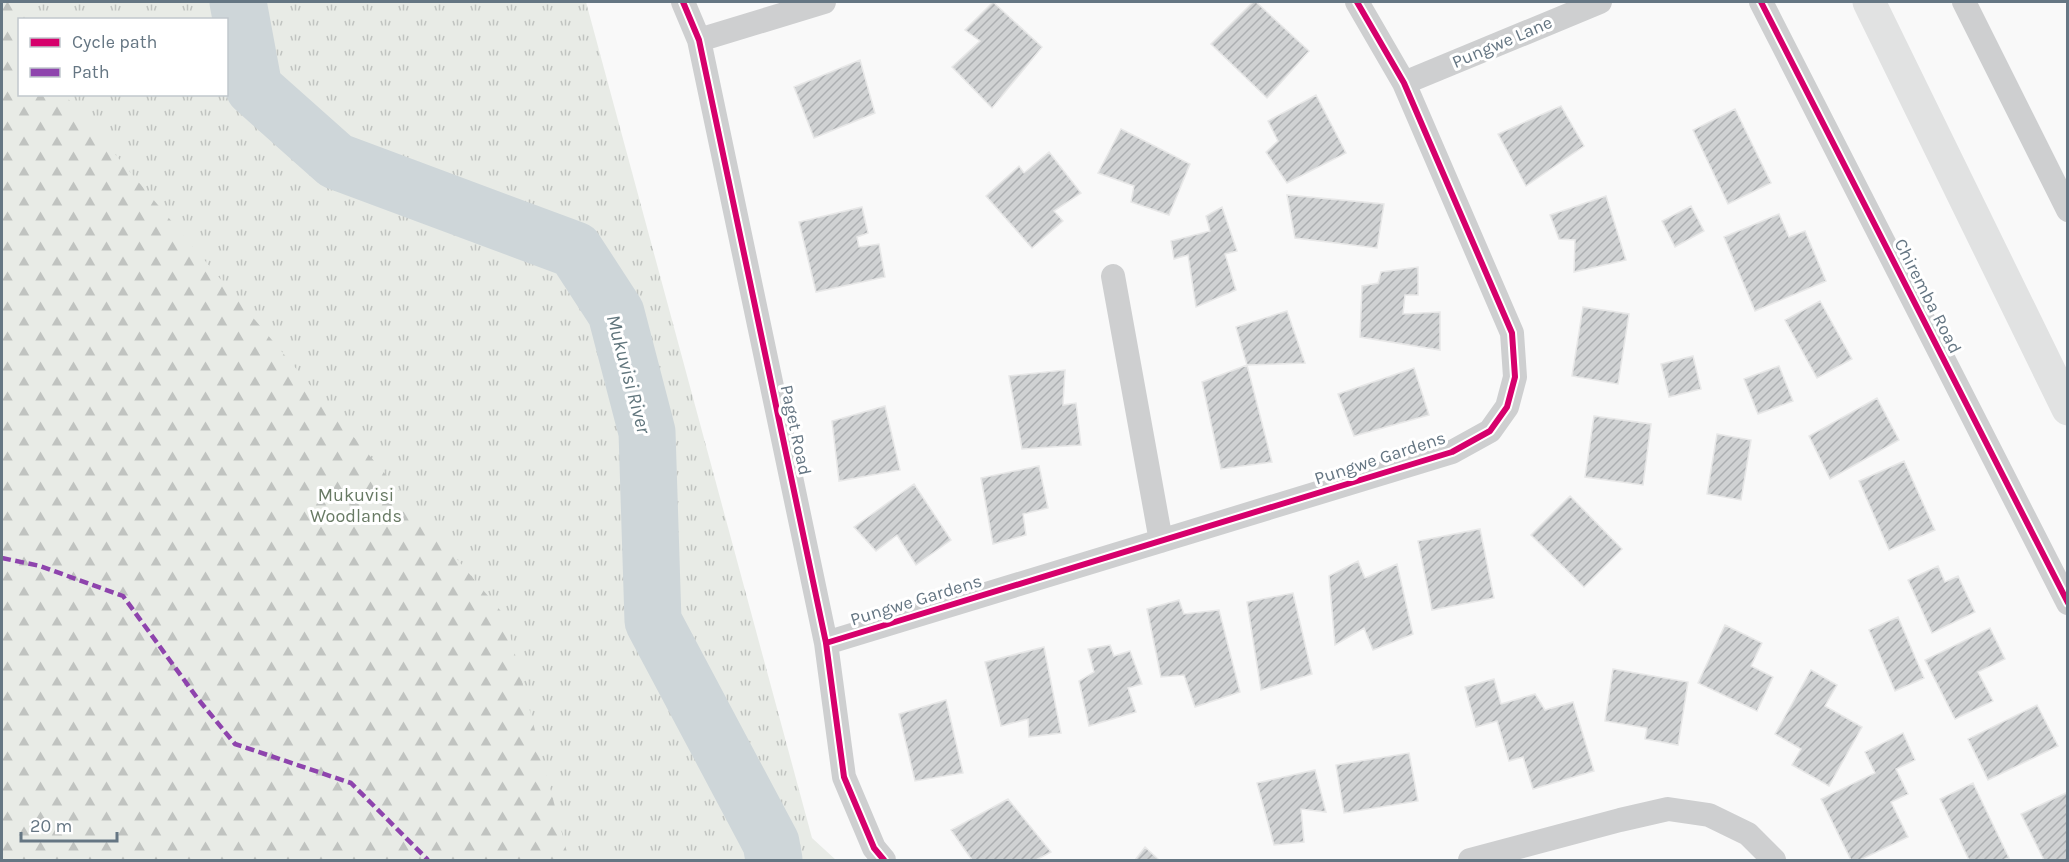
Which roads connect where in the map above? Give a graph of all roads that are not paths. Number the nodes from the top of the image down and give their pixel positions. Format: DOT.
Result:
graph roads {
  1 [pos="682,2"];
  2 [pos="824,2"];
  3 [pos="1357,2"];
  4 [pos="1600,2"];
  5 [pos="1761,2"];
  6 [pos="1869,2"];
  7 [pos="1964,2"];
  8 [pos="699,40"];
  9 [pos="1404,84"];
  10 [pos="2067,210"];
  11 [pos="1113,276"];
  12 [pos="2067,409"];
  13 [pos="1161,541"];
  14 [pos="2067,600"];
  15 [pos="826,643"];
  16 [pos="884,861"];
  17 [pos="1470,861"];
  18 [pos="1774,861"];
  1 -- 8 [label="street, Paget Road"];
  2 -- 8 [label="street"];
  3 -- 9 [label="street, Pungwe Gardens"];
  4 -- 9 [label="street, Pungwe Lane"];
  5 -- 14 [label="street, Chiremba Road"];
  6 -- 12 [label="main road"];
  7 -- 10 [label="street"];
  8 -- 15 [label="street, Paget Road"];
  9 -- 13 [label="street, Pungwe Gardens"];
  11 -- 13 [label="street"];
  13 -- 15 [label="street, Pungwe Gardens"];
  15 -- 16 [label="street, Paget Road"];
  17 -- 18 [label="street"];
}
